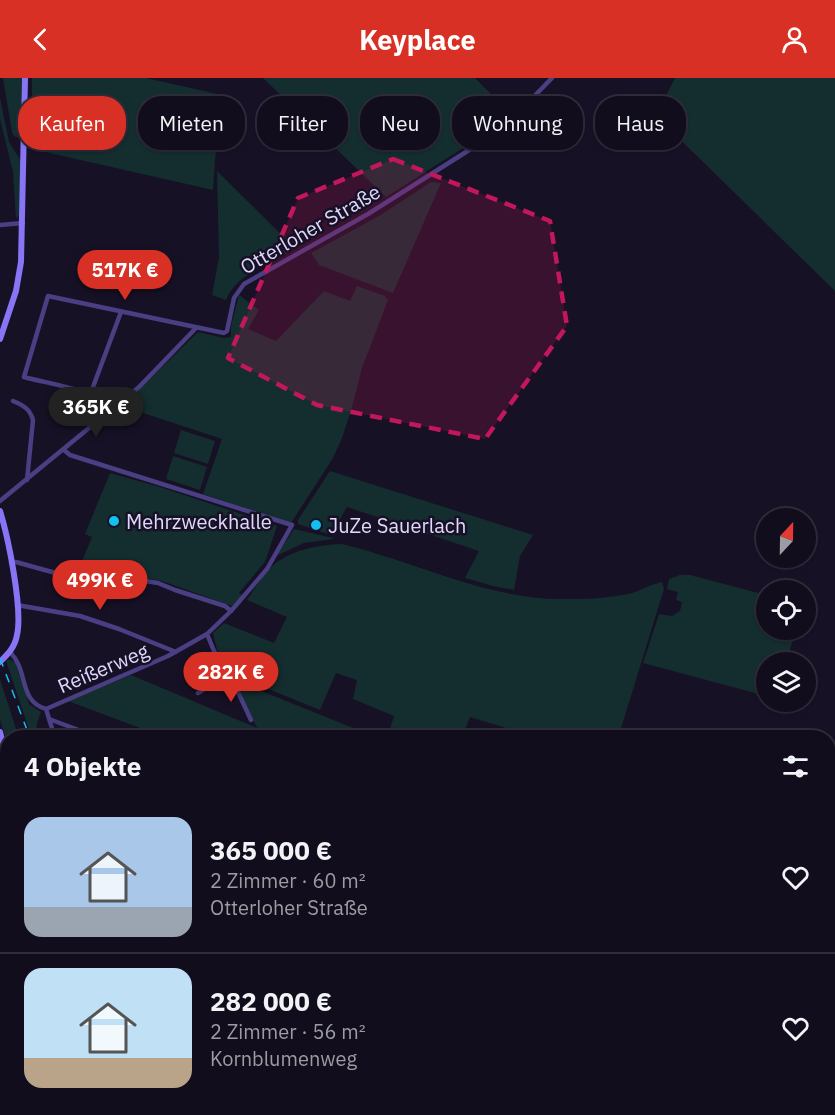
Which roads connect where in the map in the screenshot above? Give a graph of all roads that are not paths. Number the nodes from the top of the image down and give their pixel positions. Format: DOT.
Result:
graph roads {
  1 [pos="25,78"];
  2 [pos="552,78"];
  3 [pos="22,223"];
  4 [pos="0,225"];
  5 [pos="121,312"];
  6 [pos="196,328"];
  7 [pos="0,339"];
  8 [pos="90,394"];
  9 [pos="13,401"];
  10 [pos="114,409"];
  11 [pos="64,450"];
  12 [pos="27,480"];
  13 [pos="0,501"];
  14 [pos="0,511"];
  15 [pos="11,563"];
  16 [pos="17,605"];
  17 [pos="231,612"];
  18 [pos="207,634"];
  19 [pos="10,652"];
  20 [pos="176,652"];
  21 [pos="0,662"];
  22 [pos="228,674"];
  23 [pos="198,693"];
  24 [pos="46,709"];
  25 [pos="49,719"];
  26 [pos="251,720"];
  27 [pos="52,730"];
  28 [pos="79,730"];
  1 -- 3 [label="main road"];
  2 -- 6 [label="street, Otterloher Straße"];
  3 -- 4 [label="street"];
  3 -- 7 [label="main road"];
  5 -- 6 [label="street"];
  5 -- 8 [label="street"];
  5 -- 8 [label="street"];
  6 -- 10 [label="street"];
  8 -- 10 [label="street"];
  9 -- 12 [label="street"];
  10 -- 11 [label="street"];
  11 -- 12 [label="street"];
  11 -- 17 [label="street, Reißerweg"];
  12 -- 13 [label="street"];
  14 -- 15 [label="main road"];
  15 -- 16 [label="main road"];
  15 -- 17 [label="street"];
  16 -- 19 [label="main road"];
  16 -- 20 [label="street"];
  17 -- 18 [label="street, Reißerweg"];
  18 -- 20 [label="street, Reißerweg"];
  18 -- 22 [label="street"];
  19 -- 21 [label="main road"];
  19 -- 24 [label="street"];
  20 -- 24 [label="street, Reißerweg"];
  22 -- 23 [label="street"];
  22 -- 26 [label="street"];
  24 -- 25 [label="street"];
  25 -- 27 [label="street"];
  25 -- 28 [label="street"];
}
